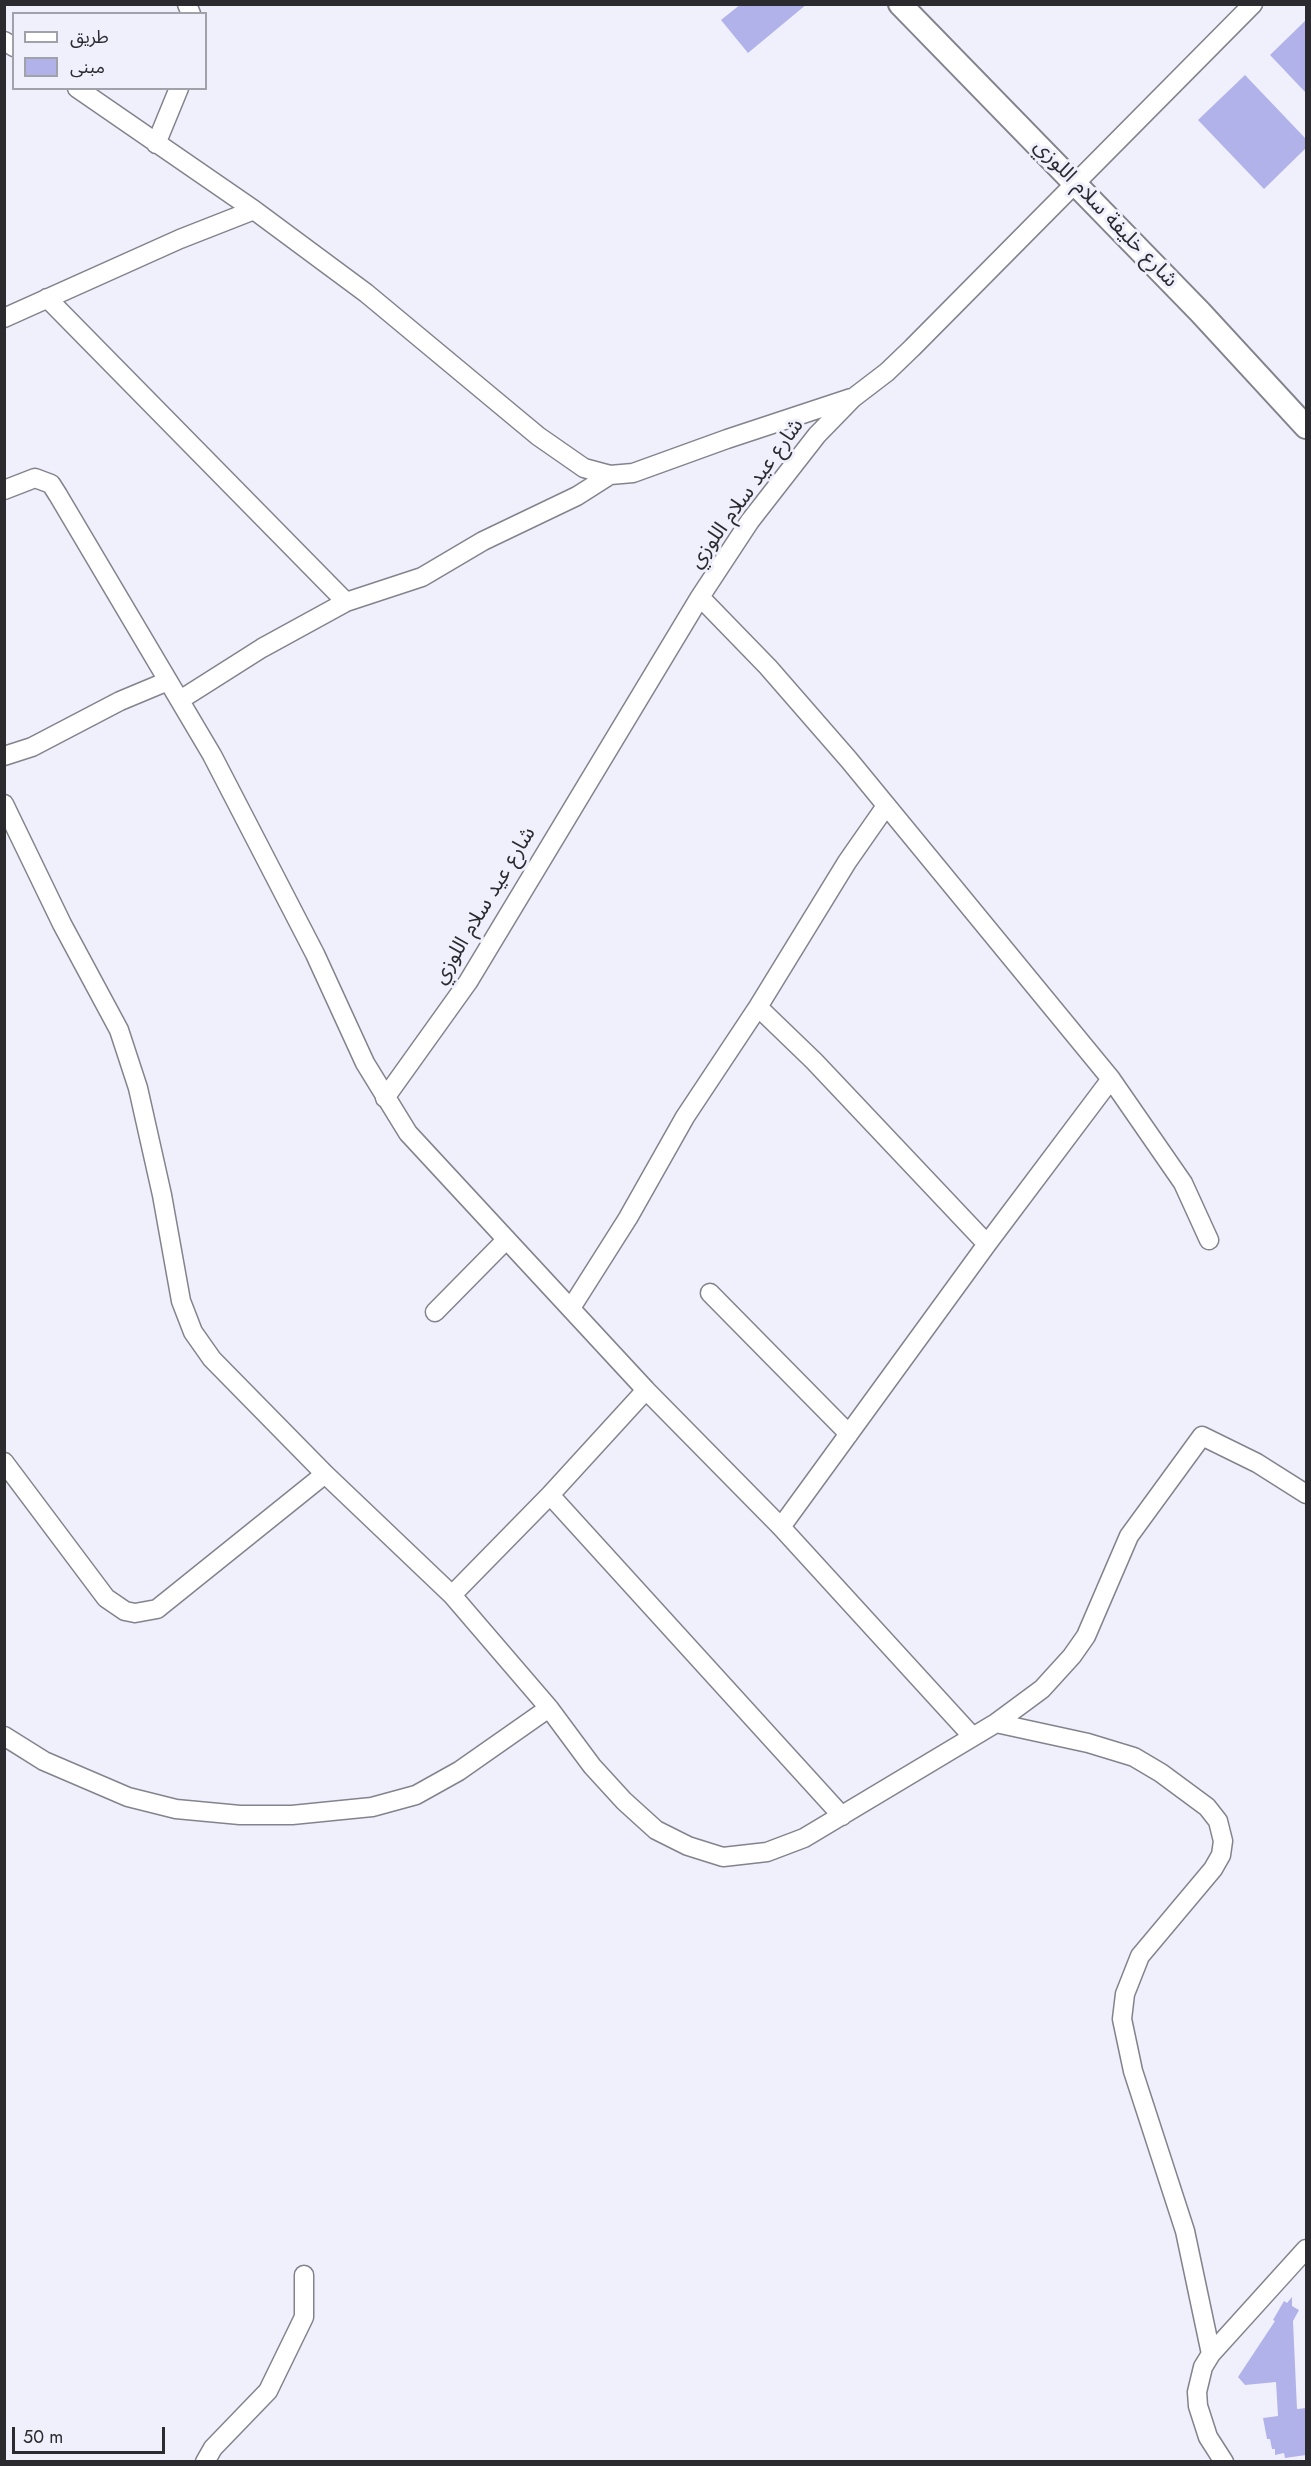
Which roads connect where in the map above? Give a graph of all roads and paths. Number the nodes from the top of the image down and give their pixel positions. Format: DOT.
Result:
graph roads {
  1 [pos="900,4"];
  2 [pos="1253,4"];
  3 [pos="80,90"];
  4 [pos="178,90"];
  5 [pos="156,144"];
  6 [pos="1076,184"];
  7 [pos="254,210"];
  8 [pos="46,298"];
  9 [pos="4,318"];
  10 [pos="853,398"];
  11 [pos="1306,427"];
  12 [pos="610,475"];
  13 [pos="4,490"];
  14 [pos="700,597"];
  15 [pos="346,602"];
  16 [pos="168,681"];
  17 [pos="180,699"];
  18 [pos="4,756"];
  19 [pos="4,804"];
  20 [pos="886,806"];
  21 [pos="758,1007"];
  22 [pos="1111,1079"];
  23 [pos="385,1098"];
  24 [pos="506,1240"];
  25 [pos="1209,1240"];
  26 [pos="987,1244"];
  27 [pos="710,1293"];
  28 [pos="571,1308"];
  29 [pos="435,1312"];
  30 [pos="646,1389"];
  31 [pos="849,1434"];
  32 [pos="4,1462"];
  33 [pos="325,1474"];
  34 [pos="1306,1494"];
  35 [pos="550,1495"];
  36 [pos="781,1527"];
  37 [pos="452,1595"];
  38 [pos="549,1708"];
  39 [pos="996,1723"];
  40 [pos="972,1736"];
  41 [pos="4,1737"];
  42 [pos="842,1816"];
  43 [pos="1306,2248"];
  44 [pos="304,2275"];
  45 [pos="1211,2354"];
  46 [pos="205,2462"];
  47 [pos="1224,2462"];
  1 -- 6 [label="street, شارع خليفة سلام اللوزي"];
  2 -- 6 [label="street, شارع عيد سلام اللوزي"];
  3 -- 5 [label="street"];
  4 -- 5 [label="street"];
  5 -- 7 [label="street"];
  6 -- 10 [label="street, شارع عيد سلام اللوزي"];
  6 -- 11 [label="street, شارع خليفة سلام اللوزي"];
  7 -- 8 [label="street"];
  7 -- 12 [label="street"];
  8 -- 9 [label="street"];
  8 -- 15 [label="street"];
  10 -- 12 [label="street"];
  10 -- 14 [label="street, شارع عيد سلام اللوزي"];
  12 -- 15 [label="street"];
  13 -- 16 [label="street"];
  14 -- 20 [label="street"];
  14 -- 23 [label="street, شارع عيد سلام اللوزي"];
  15 -- 17 [label="street"];
  16 -- 17 [label="street"];
  16 -- 18 [label="street"];
  17 -- 23 [label="street"];
  19 -- 33 [label="street"];
  20 -- 21 [label="street"];
  20 -- 22 [label="street"];
  21 -- 26 [label="street"];
  21 -- 28 [label="street"];
  22 -- 25 [label="street"];
  22 -- 26 [label="street"];
  23 -- 24 [label="street"];
  24 -- 28 [label="street"];
  24 -- 29 [label="street"];
  26 -- 31 [label="street"];
  27 -- 31 [label="street"];
  28 -- 30 [label="street"];
  30 -- 35 [label="street"];
  30 -- 36 [label="street"];
  31 -- 36 [label="street"];
  32 -- 33 [label="street"];
  33 -- 37 [label="street"];
  34 -- 39 [label="street"];
  35 -- 37 [label="street"];
  35 -- 42 [label="street"];
  36 -- 40 [label="street"];
  37 -- 38 [label="street"];
  38 -- 41 [label="street"];
  38 -- 42 [label="street"];
  39 -- 40 [label="street"];
  39 -- 45 [label="street"];
  40 -- 42 [label="street"];
  43 -- 45 [label="street"];
  44 -- 46 [label="street"];
  45 -- 47 [label="street"];
}
